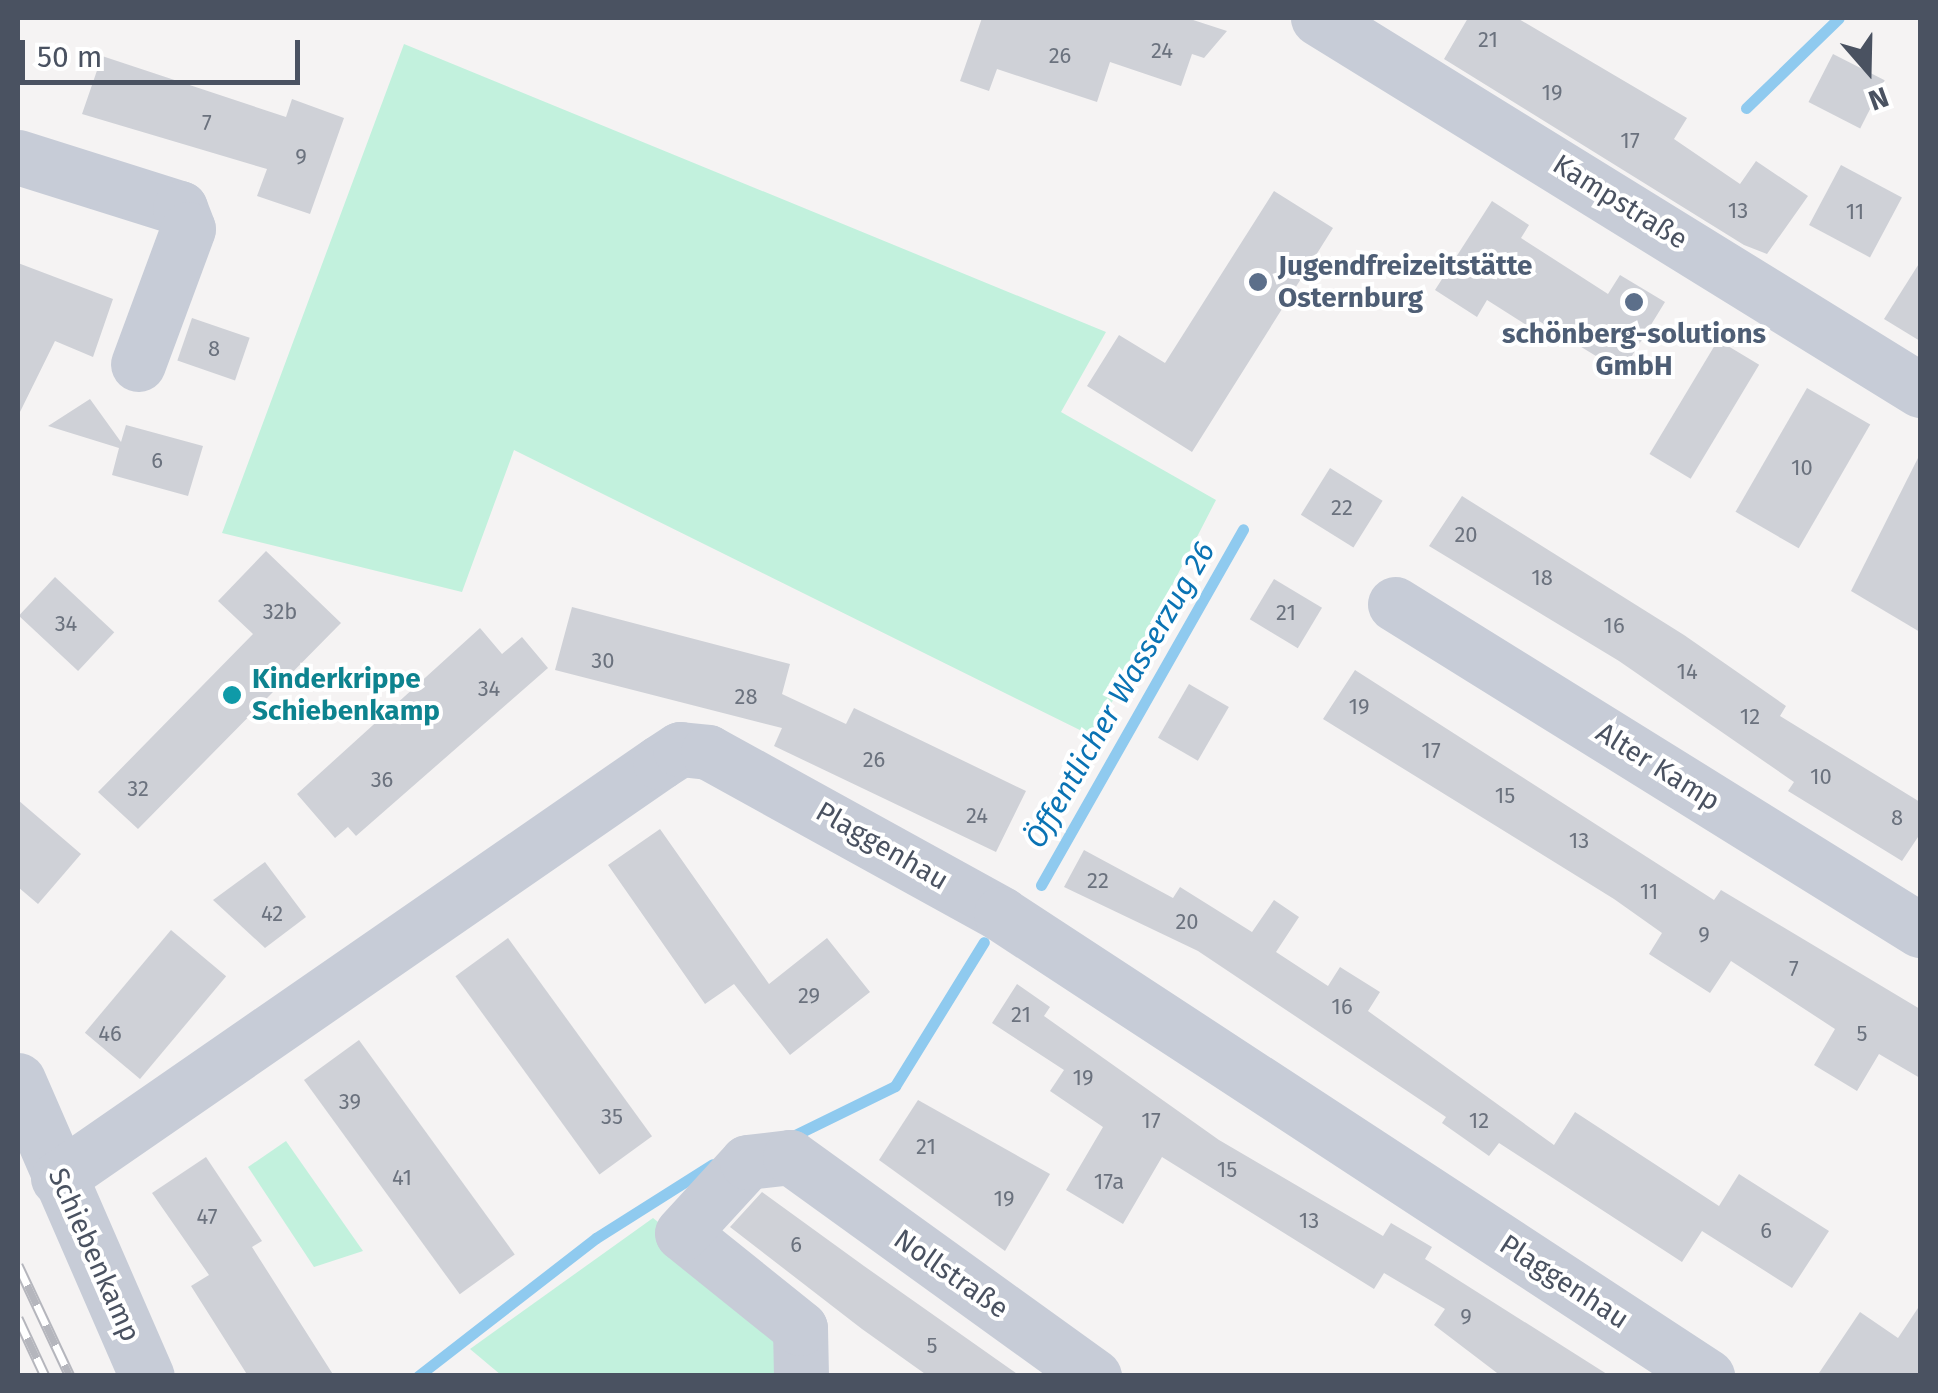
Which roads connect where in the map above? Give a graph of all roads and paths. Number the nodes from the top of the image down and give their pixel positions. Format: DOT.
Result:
graph roads {
  1 [pos="1318,18"];
  2 [pos="18,156"];
  3 [pos="138,364"];
  4 [pos="1920,390"];
  5 [pos="1394,604"];
  6 [pos="1920,930"];
  7 [pos="18,1080"];
  8 [pos="58,1178"];
  9 [pos="147,1376"];
  10 [pos="802,1376"];
  11 [pos="1094,1376"];
  12 [pos="1707,1376"];
  1 -- 4 [label="street, Kampstraße"];
  2 -- 3 [label="street"];
  5 -- 6 [label="street, Alter Kamp"];
  7 -- 8 [label="street, Schiebenkamp"];
  8 -- 9 [label="street, Schiebenkamp"];
  8 -- 12 [label="street, Plaggenhau"];
  10 -- 11 [label="street, Nollstraße"];
}
